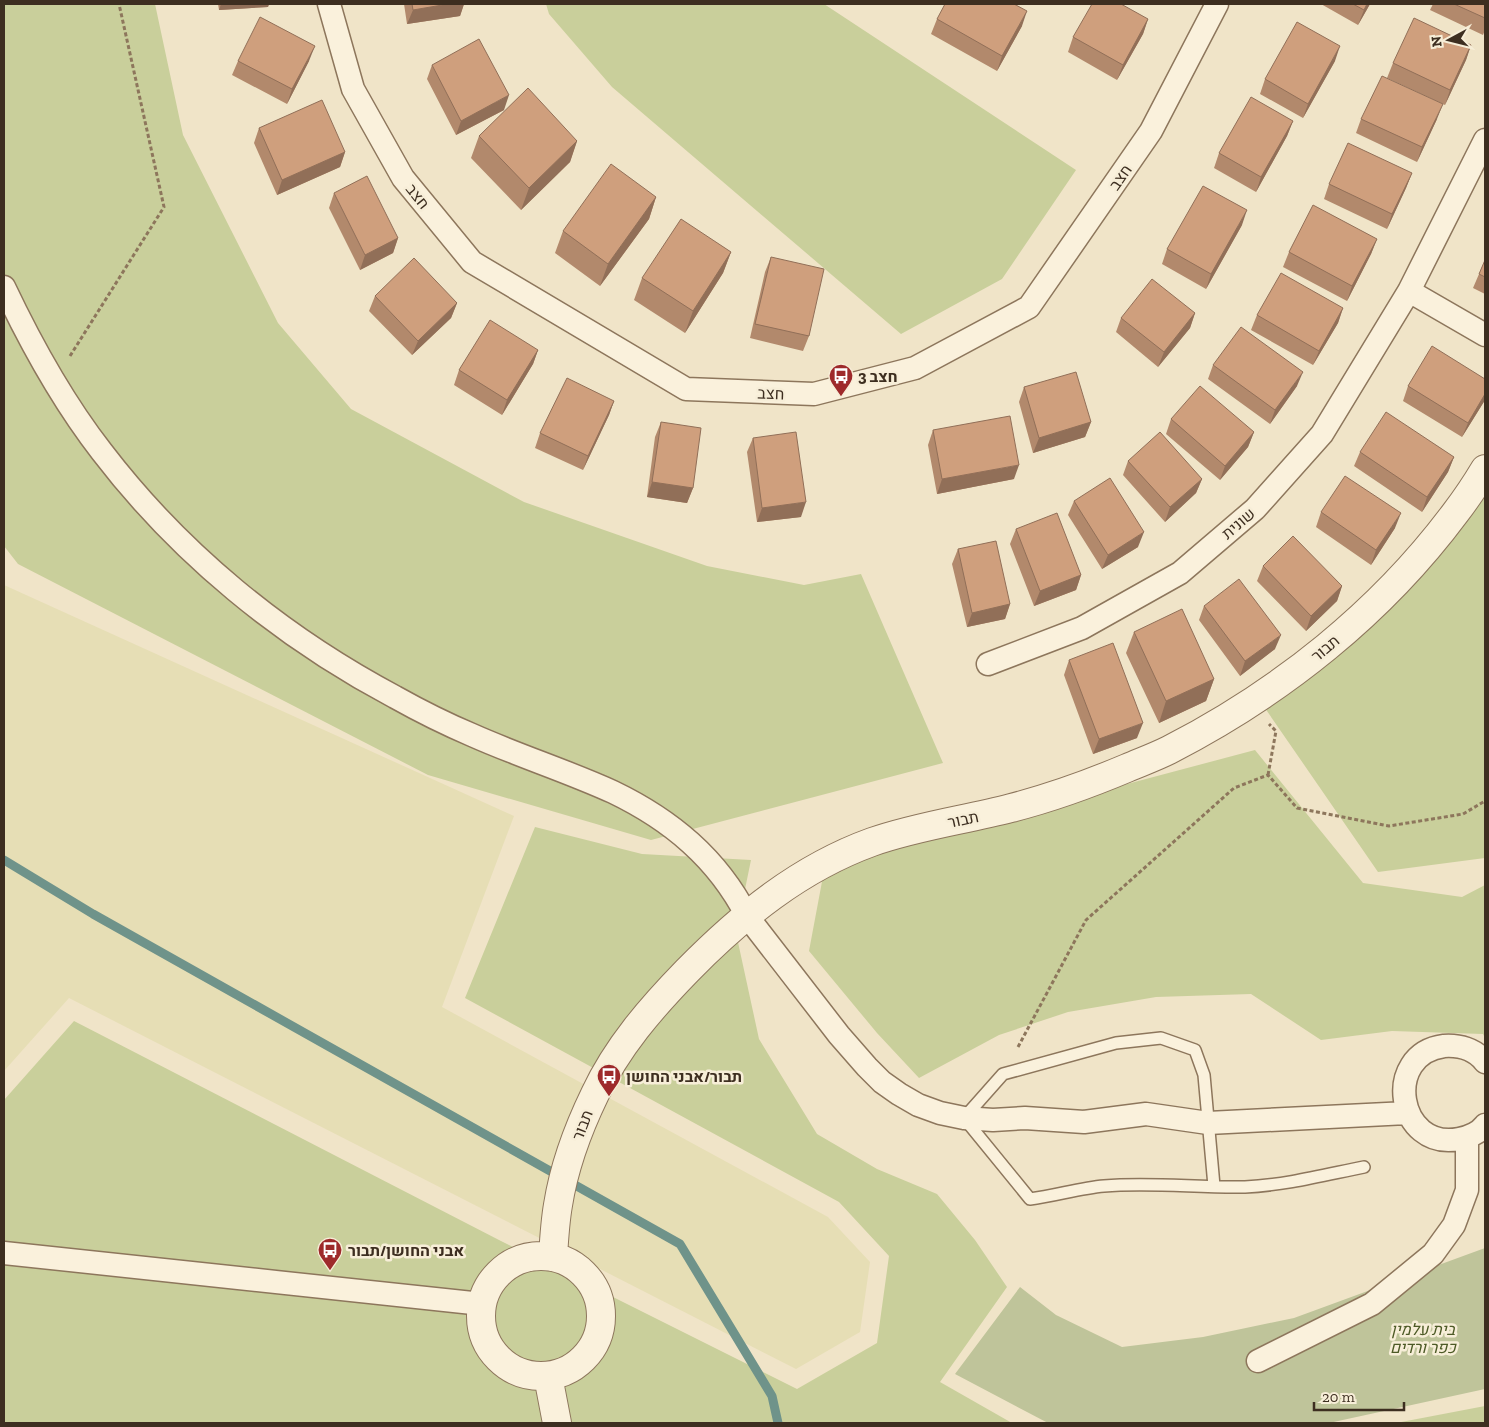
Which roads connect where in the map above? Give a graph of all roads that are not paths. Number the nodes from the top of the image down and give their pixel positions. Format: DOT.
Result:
graph roads {
  1 [pos="329,4"];
  2 [pos="1217,4"];
  3 [pos="1485,140"];
  4 [pos="4,287"];
  5 [pos="1409,291"];
  6 [pos="1485,335"];
  7 [pos="1485,469"];
  8 [pos="988,664"];
  9 [pos="747,916"];
  10 [pos="1485,1062"];
  11 [pos="1407,1113"];
  12 [pos="964,1118"];
  13 [pos="1208,1124"];
  14 [pos="1476,1131"];
  15 [pos="1364,1167"];
  16 [pos="1214,1186"];
  17 [pos="4,1253"];
  18 [pos="553,1257"];
  19 [pos="482,1304"];
  20 [pos="1258,1361"];
  21 [pos="548,1376"];
  22 [pos="556,1423"];
  1 -- 2 [label="street, חצב"];
  3 -- 5 [label="street, שונית"];
  4 -- 9 [label="street"];
  5 -- 6 [label="street"];
  5 -- 8 [label="street, שונית"];
  7 -- 9 [label="street, תבור"];
  9 -- 12 [label="street"];
  9 -- 18 [label="street, תבור"];
  10 -- 11 [label="street"];
  11 -- 13 [label="street"];
  11 -- 14 [label="street"];
  12 -- 13 [label="street"];
  12 -- 13 [label="lane"];
  12 -- 16 [label="lane"];
  13 -- 16 [label="lane"];
  14 -- 20 [label="street"];
  15 -- 16 [label="lane"];
  17 -- 19 [label="street"];
  18 -- 19 [label="street"];
  18 -- 21 [label="street"];
  19 -- 21 [label="street"];
  21 -- 22 [label="street"];
}
